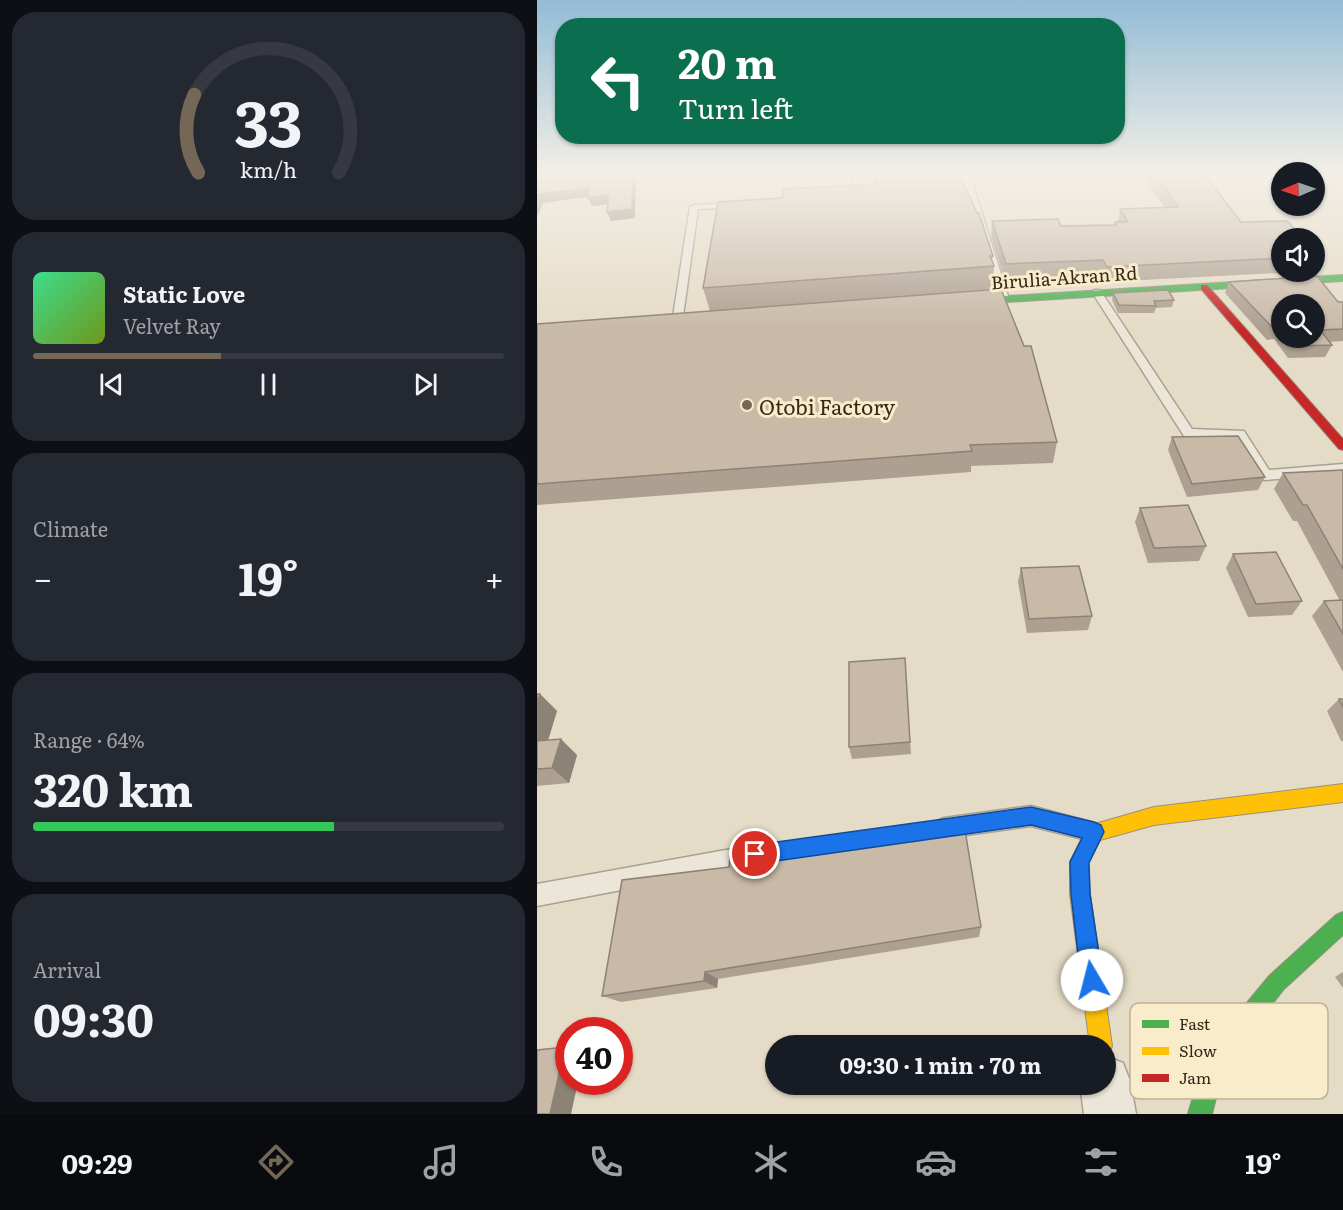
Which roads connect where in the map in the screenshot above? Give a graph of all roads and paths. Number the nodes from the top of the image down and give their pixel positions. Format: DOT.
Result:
graph roads {
  1 [pos="691,225"];
  2 [pos="981,225"];
  3 [pos="1343,278"];
  4 [pos="1204,287"];
  5 [pos="1097,292"];
  6 [pos="1004,298"];
  7 [pos="946,303"];
  8 [pos="677,323"];
  9 [pos="1343,446"];
  10 [pos="1343,469"];
  11 [pos="1343,793"];
  12 [pos="928,830"];
  13 [pos="1094,832"];
  14 [pos="767,853"];
  15 [pos="537,895"];
  16 [pos="1343,922"];
  17 [pos="1260,1003"];
  18 [pos="1099,1035"];
  19 [pos="1107,1095"];
  20 [pos="1204,1099"];
  21 [pos="1110,1114"];
  22 [pos="1200,1114"];
  1 -- 8 [label="lane"];
  2 -- 6 [label="lane"];
  3 -- 4 [label="main road, Birulia-Akran Rd"];
  4 -- 5 [label="main road, Birulia-Akran Rd"];
  4 -- 9 [label="main road"];
  5 -- 6 [label="main road, Birulia-Akran Rd"];
  5 -- 10 [label="lane"];
  6 -- 7 [label="main road, Birulia-Akran Rd"];
  11 -- 13 [label="main road"];
  12 -- 13 [label="lane"];
  13 -- 18 [label="main road"];
  14 -- 15 [label="lane"];
  16 -- 17 [label="main road"];
  19 -- 21 [label="street"];
  20 -- 22 [label="main road"];
}
